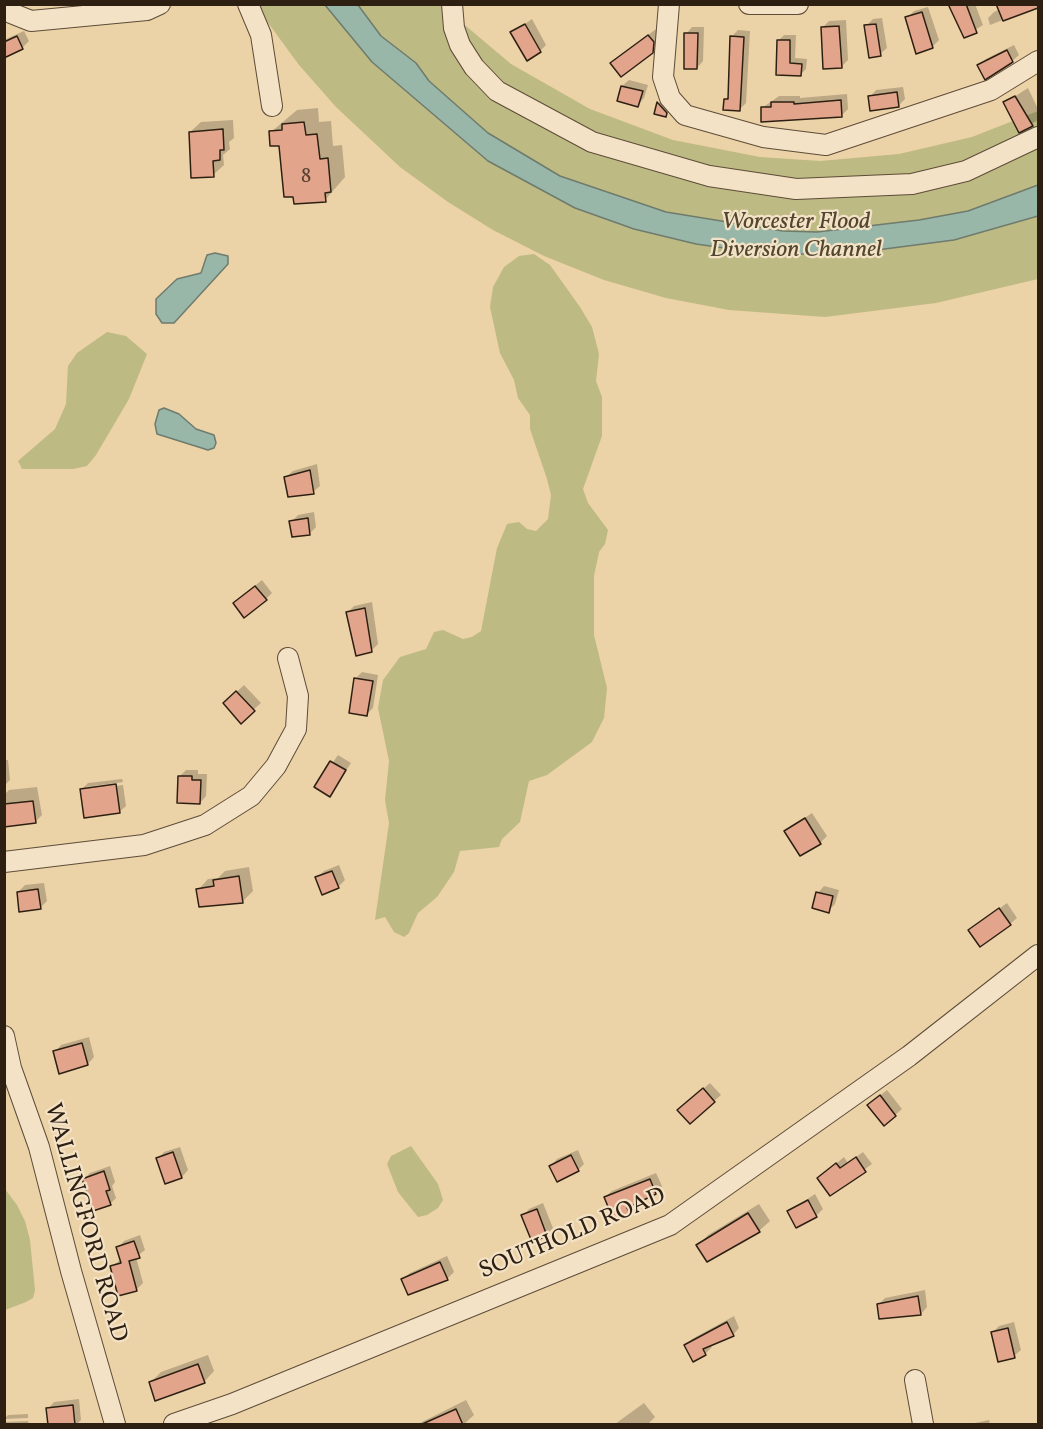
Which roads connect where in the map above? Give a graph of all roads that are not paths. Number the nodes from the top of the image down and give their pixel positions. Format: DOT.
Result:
graph roads {
  1 [pos="160,4"];
  2 [pos="248,4"];
  3 [pos="452,4"];
  4 [pos="669,4"];
  5 [pos="749,4"];
  6 [pos="798,4"];
  7 [pos="4,5"];
  8 [pos="1038,61"];
  9 [pos="272,106"];
  10 [pos="1038,137"];
  11 [pos="288,658"];
  12 [pos="4,862"];
  13 [pos="1038,955"];
  14 [pos="4,1036"];
  15 [pos="915,1380"];
  16 [pos="115,1425"];
  17 [pos="174,1425"];
  18 [pos="923,1425"];
  1 -- 7 [label="street"];
  2 -- 9 [label="street"];
  3 -- 10 [label="street"];
  4 -- 8 [label="street"];
  5 -- 6 [label="street"];
  11 -- 12 [label="street"];
  13 -- 17 [label="street, SOUTHOLD ROAD"];
  14 -- 16 [label="street, WALLINGFORD ROAD"];
  15 -- 18 [label="street"];
}
